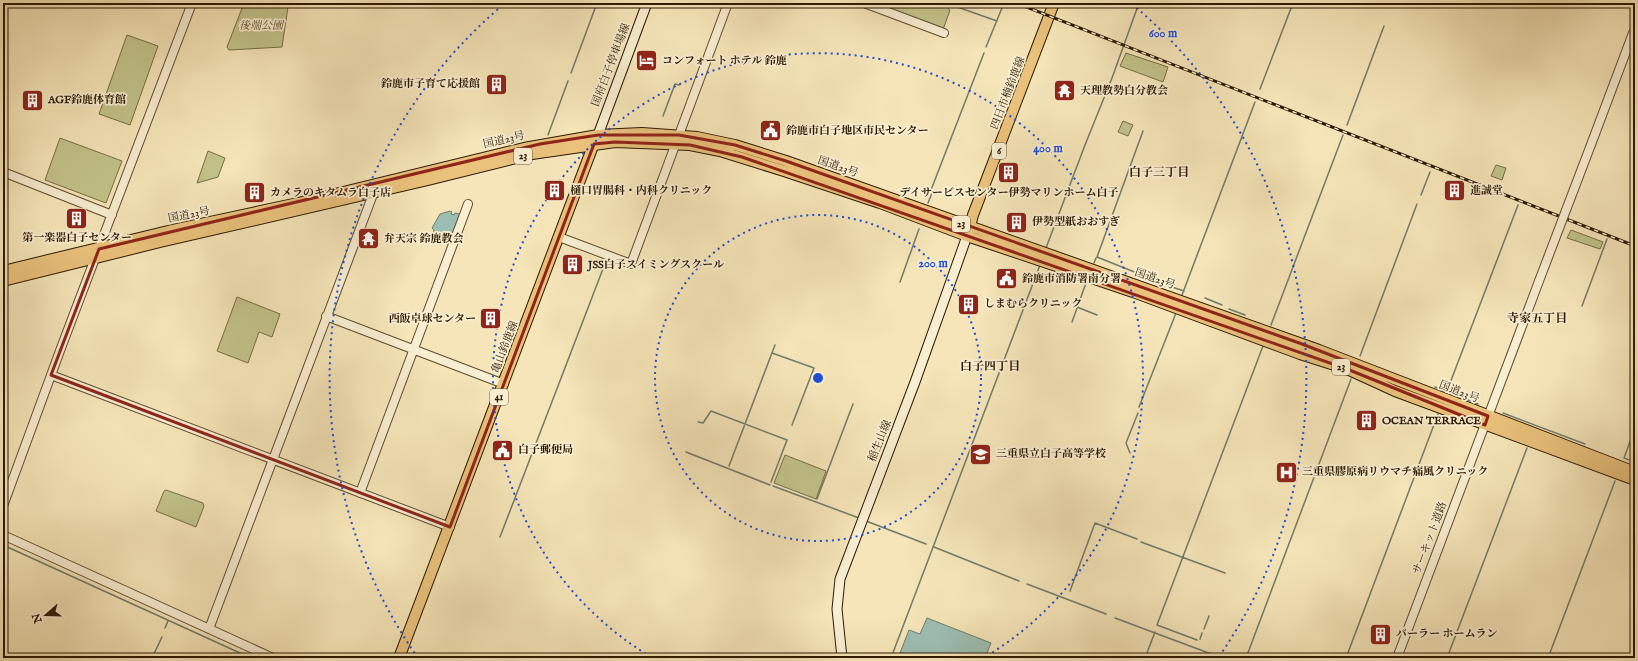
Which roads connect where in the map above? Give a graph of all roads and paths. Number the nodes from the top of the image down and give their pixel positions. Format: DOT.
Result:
graph roads {
  1 [pos="192,3"];
  2 [pos="647,3"];
  3 [pos="728,3"];
  4 [pos="864,3"];
  5 [pos="1054,3"];
  6 [pos="1633,33"];
  7 [pos="944,34"];
  8 [pos="596,139"];
  9 [pos="677,139"];
  10 [pos="3,172"];
  11 [pos="378,183"];
  12 [pos="373,193"];
  13 [pos="468,204"];
  14 [pos="112,214"];
  15 [pos="969,231"];
  16 [pos="559,237"];
  17 [pos="99,248"];
  18 [pos="94,259"];
  19 [pos="3,270"];
  20 [pos="3,281"];
  21 [pos="326,316"];
  22 [pos="414,349"];
  23 [pos="51,375"];
  24 [pos="504,384"];
  25 [pos="1487,421"];
  26 [pos="274,459"];
  27 [pos="1635,472"];
  28 [pos="1635,480"];
  29 [pos="360,493"];
  30 [pos="3,506"];
  31 [pos="450,527"];
  32 [pos="3,535"];
  33 [pos="209,630"];
  34 [pos="273,658"];
  35 [pos="399,658"];
  36 [pos="842,658"];
  37 [pos="1397,658"];
  1 -- 14 [label="street"];
  2 -- 8 [label="main road, 国府白子停車場線"];
  3 -- 9 [label="street"];
  4 -- 7 [label="street"];
  5 -- 15 [label="main road, 四日市楠鈴鹿線 / 6"];
  6 -- 25 [label="street, サーキット道路, bridge"];
  8 -- 9 [label="main road, 国道23号 / 23"];
  8 -- 11 [label="main road, 国道23号 / 23"];
  8 -- 12 [label="main road, 国道23号 / 23"];
  8 -- 16 [label="main road, 亀山鈴鹿線 / 41"];
  9 -- 15 [label="main road, 国道23号 / 23"];
  9 -- 16 [label="street"];
  10 -- 14 [label="street"];
  11 -- 12 [label="street"];
  11 -- 17 [label="main road, 国道23号 / 23"];
  12 -- 18 [label="main road, 国道23号 / 23"];
  12 -- 21 [label="street"];
  13 -- 22 [label="street"];
  14 -- 17 [label="street"];
  15 -- 25 [label="main road, 国道23号 / 23"];
  15 -- 36 [label="main road, 稲生山線"];
  16 -- 24 [label="main road, 亀山鈴鹿線 / 41"];
  17 -- 18 [label="street"];
  17 -- 19 [label="main road, 国道23号 / 23"];
  18 -- 20 [label="main road, 国道23号 / 23"];
  18 -- 23 [label="street"];
  21 -- 22 [label="street"];
  21 -- 26 [label="street"];
  22 -- 24 [label="street"];
  22 -- 29 [label="street"];
  23 -- 26 [label="street"];
  23 -- 30 [label="street"];
  24 -- 31 [label="main road, 亀山鈴鹿線 / 41"];
  25 -- 27 [label="main road, 国道23号 / 23"];
  25 -- 28 [label="main road, 国道23号 / 23"];
  25 -- 37 [label="street, サーキット道路"];
  26 -- 29 [label="street"];
  26 -- 33 [label="street"];
  29 -- 31 [label="street"];
  31 -- 35 [label="main road, 亀山鈴鹿線 / 41"];
  32 -- 33 [label="street"];
  33 -- 34 [label="street"];
}
